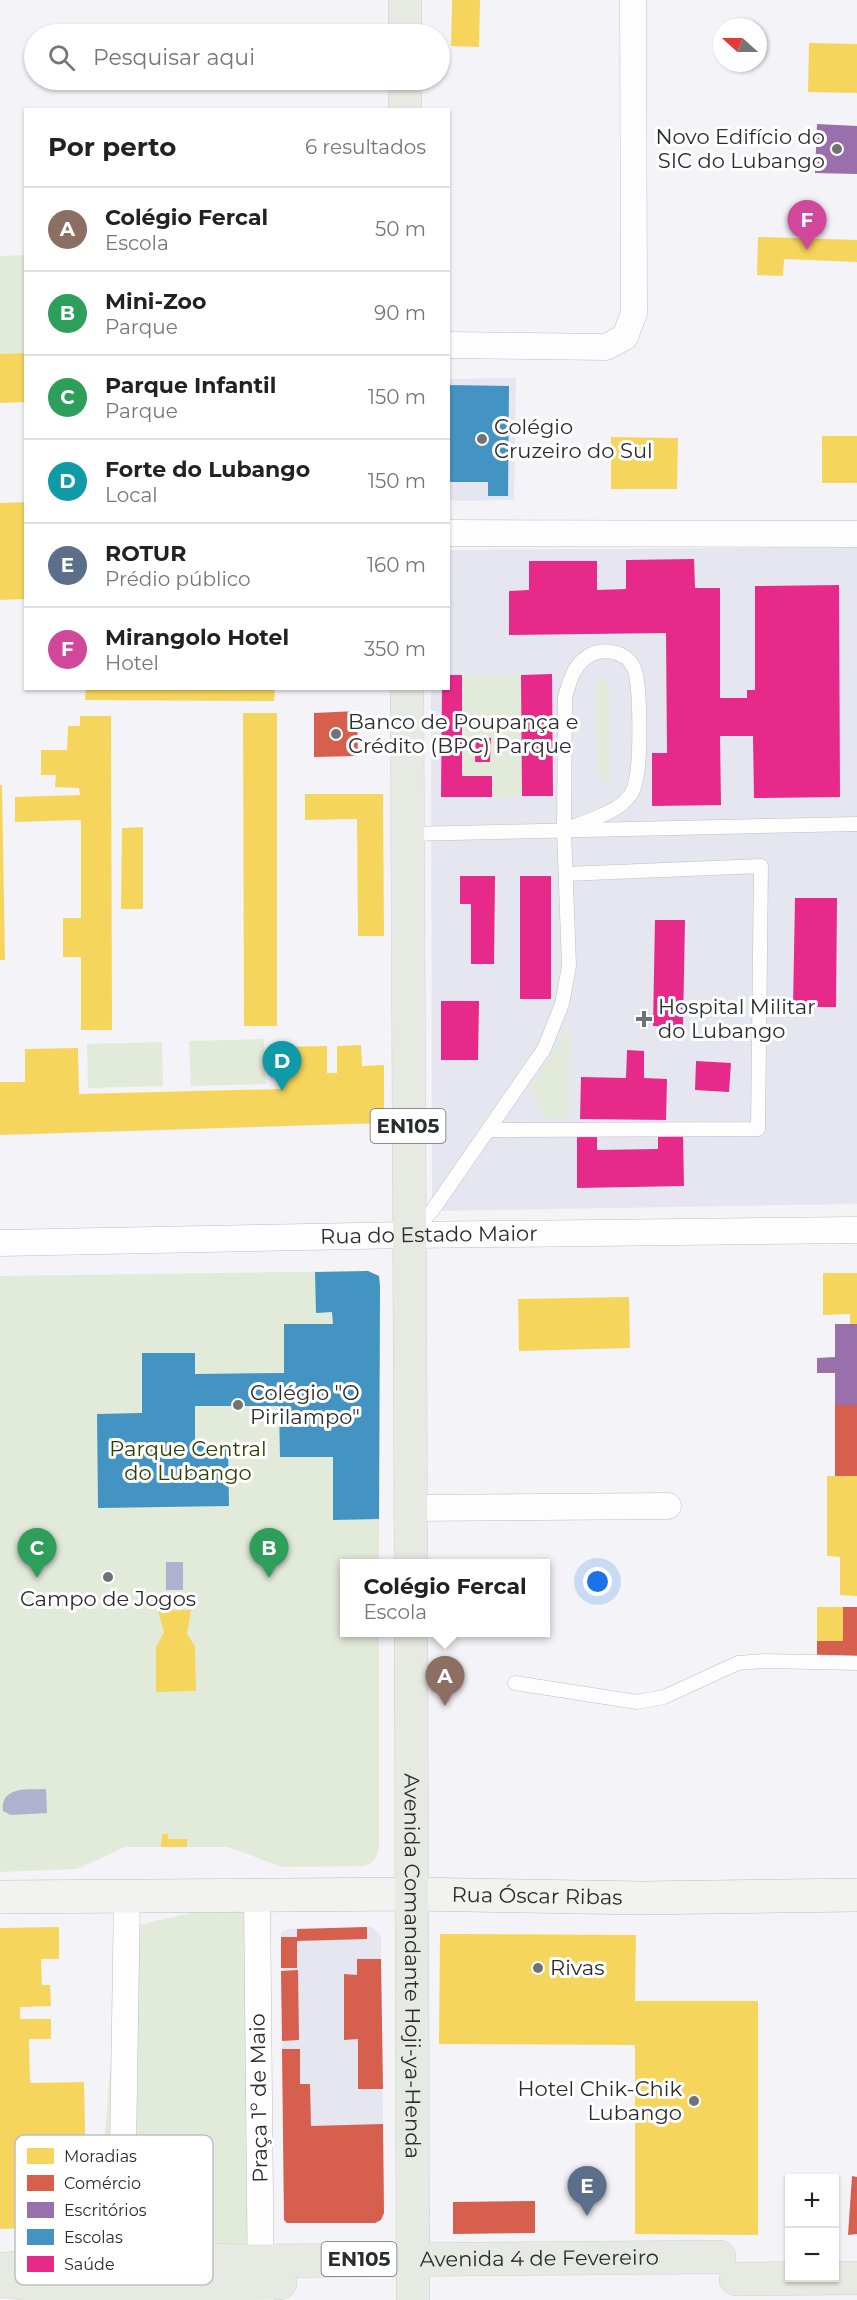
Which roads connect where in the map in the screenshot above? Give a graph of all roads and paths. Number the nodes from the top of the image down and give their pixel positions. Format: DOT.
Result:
graph roads {
  1 [pos="405,0"];
  2 [pos="633,0"];
  3 [pos="405,24"];
  4 [pos="405,90"];
  5 [pos="405,108"];
  6 [pos="450,345"];
  7 [pos="450,533"];
  8 [pos="857,534"];
  9 [pos="407,690"];
  10 [pos="857,824"];
  11 [pos="564,830"];
  12 [pos="407,834"];
  13 [pos="566,874"];
  14 [pos="488,1130"];
  15 [pos="857,1230"];
  16 [pos="408,1235"];
  17 [pos="0,1243"];
  18 [pos="668,1506"];
  19 [pos="411,1508"];
  20 [pos="411,1559"];
  21 [pos="411,1637"];
  22 [pos="857,1663"];
  23 [pos="515,1683"];
  24 [pos="412,1894"];
  25 [pos="126,1896"];
  26 [pos="257,1896"];
  27 [pos="857,1896"];
  28 [pos="0,1897"];
  29 [pos="123,2135"];
  30 [pos="839,2256"];
  31 [pos="857,2256"];
  32 [pos="785,2257"];
  33 [pos="15,2268"];
  34 [pos="727,2268"];
  35 [pos="0,2270"];
  36 [pos="857,2278"];
  37 [pos="0,2280"];
  38 [pos="413,2280"];
  39 [pos="213,2281"];
  40 [pos="261,2281"];
  41 [pos="15,2282"];
  42 [pos="38,2285"];
  43 [pos="76,2285"];
  1 -- 3 [label="main road"];
  2 -- 6 [label="street"];
  4 -- 5 [label="main road"];
  7 -- 8 [label="street"];
  9 -- 12 [label="main road, EN105"];
  10 -- 11 [label="lane"];
  11 -- 11 [label="lane"];
  11 -- 12 [label="lane"];
  11 -- 13 [label="lane"];
  12 -- 16 [label="main road, EN105"];
  13 -- 14 [label="lane"];
  13 -- 14 [label="lane"];
  14 -- 16 [label="lane"];
  15 -- 16 [label="street, Rua do Estado Maior"];
  16 -- 17 [label="street, Rua do Estado Maior"];
  16 -- 19 [label="main road, EN105"];
  18 -- 19 [label="street"];
  19 -- 20 [label="main road, EN105"];
  21 -- 24 [label="main road, Avenida Comandante Hoji-ya-Henda / EN105"];
  22 -- 23 [label="lane"];
  24 -- 26 [label="street, Rua Óscar Ribas"];
  24 -- 27 [label="street, Rua Óscar Ribas"];
  24 -- 38 [label="main road, Avenida Comandante Hoji-ya-Henda / EN105"];
  25 -- 26 [label="street, Rua Óscar Ribas"];
  25 -- 28 [label="street, Rua Óscar Ribas"];
  25 -- 29 [label="street"];
  26 -- 40 [label="street, Praça 1º de Maio"];
  30 -- 31 [label="main road"];
  32 -- 34 [label="main road, Avenida 4 de Fevereiro / EN105"];
  33 -- 35 [label="main road, Avenida 4 de Fevereiro / EN105"];
  34 -- 36 [label="main road, Avenida 4 de Fevereiro / EN105"];
  34 -- 38 [label="main road, Avenida 4 de Fevereiro / EN105"];
  37 -- 41 [label="main road, Avenida 4 de Fevereiro / EN105"];
  38 -- 40 [label="main road, Avenida 4 de Fevereiro / EN105"];
  39 -- 40 [label="main road, Avenida 4 de Fevereiro / EN105"];
  42 -- 43 [label="main road, Avenida 4 de Fevereiro / EN105"];
}
